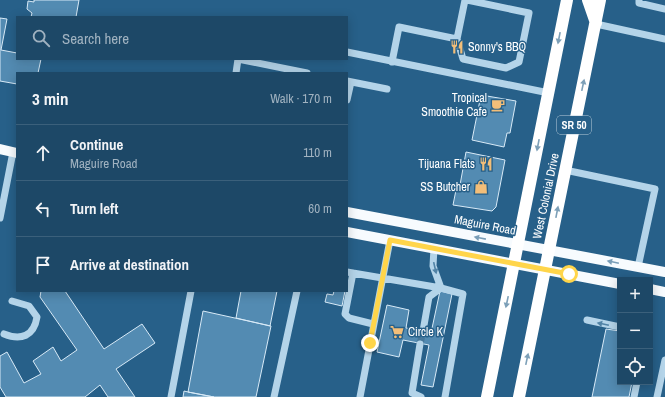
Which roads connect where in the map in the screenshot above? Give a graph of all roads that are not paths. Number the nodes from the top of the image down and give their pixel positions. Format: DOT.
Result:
graph roads {
  1 [pos="466,0"];
  2 [pos="567,0"];
  3 [pos="588,0"];
  4 [pos="600,0"];
  5 [pos="639,0"];
  6 [pos="665,9"];
  7 [pos="596,24"];
  8 [pos="457,39"];
  9 [pos="665,40"];
  10 [pos="348,52"];
  11 [pos="238,60"];
  12 [pos="242,60"];
  13 [pos="392,62"];
  14 [pos="279,70"];
  15 [pos="236,72"];
  16 [pos="295,72"];
  17 [pos="349,81"];
  18 [pos="387,89"];
  19 [pos="548,93"];
  20 [pos="0,149"];
  21 [pos="15,152"];
  22 [pos="565,170"];
  23 [pos="348,212"];
  24 [pos="0,218"];
  25 [pos="348,232"];
  26 [pos="390,240"];
  27 [pos="518,244"];
  28 [pos="434,248"];
  29 [pos="549,250"];
  30 [pos="515,263"];
  31 [pos="638,267"];
  32 [pos="545,270"];
  33 [pos="665,272"];
  34 [pos="350,273"];
  35 [pos="381,279"];
  36 [pos="617,283"];
  37 [pos="441,288"];
  38 [pos="348,289"];
  39 [pos="653,290"];
  40 [pos="191,292"];
  41 [pos="297,292"];
  42 [pos="348,292"];
  43 [pos="665,292"];
  44 [pos="12,301"];
  45 [pos="587,320"];
  46 [pos="373,324"];
  47 [pos="617,326"];
  48 [pos="423,331"];
  49 [pos="4,334"];
  50 [pos="420,344"];
  51 [pos="665,360"];
  52 [pos="636,385"];
  53 [pos="170,397"];
  54 [pos="274,397"];
  55 [pos="360,397"];
  56 [pos="421,397"];
  57 [pos="445,397"];
  58 [pos="487,397"];
  59 [pos="519,397"];
  60 [pos="634,397"];
  61 [pos="657,397"];
  1 -- 8 [label="lane"];
  1 -- 8 [label="lane"];
  2 -- 19 [label="highway, West Colonial Drive / SR 50, one-way"];
  3 -- 7 [label="highway"];
  4 -- 7 [label="highway, West Colonial Drive / SR 50"];
  5 -- 6 [label="lane"];
  7 -- 9 [label="lane"];
  22 -- 7 [label="highway, West Colonial Drive / SR 50, one-way"];
  8 -- 13 [label="lane"];
  10 -- 13 [label="lane"];
  11 -- 15 [label="lane"];
  12 -- 14 [label="lane"];
  13 -- 19 [label="lane"];
  14 -- 16 [label="lane"];
  17 -- 18 [label="lane"];
  19 -- 27 [label="highway, West Colonial Drive / SR 50, one-way"];
  20 -- 21 [label="main road"];
  21 -- 24 [label="lane"];
  29 -- 22 [label="highway, West Colonial Drive / SR 50, one-way"];
  22 -- 31 [label="lane"];
  27 -- 23 [label="main road, Maguire Road, one-way"];
  25 -- 26 [label="main road"];
  26 -- 28 [label="main road"];
  26 -- 35 [label="lane"];
  27 -- 29 [label="main road, Maguire Road"];
  27 -- 30 [label="highway, West Colonial Drive / SR 50"];
  28 -- 30 [label="main road"];
  28 -- 37 [label="lane, one-way"];
  31 -- 29 [label="main road, Maguire Road, one-way"];
  29 -- 32 [label="highway, West Colonial Drive / SR 50"];
  30 -- 32 [label="main road"];
  30 -- 58 [label="highway, West Colonial Drive / SR 50, one-way"];
  31 -- 33 [label="main road, Maguire Road"];
  32 -- 36 [label="main road"];
  59 -- 32 [label="highway, West Colonial Drive / SR 50, one-way"];
  34 -- 35 [label="lane"];
  34 -- 38 [label="lane"];
  35 -- 37 [label="lane"];
  35 -- 46 [label="lane"];
  37 -- 48 [label="lane"];
  37 -- 57 [label="lane"];
  39 -- 43 [label="main road"];
  40 -- 53 [label="lane"];
  41 -- 54 [label="lane"];
  42 -- 46 [label="lane"];
  44 -- 49 [label="lane"];
  47 -- 45 [label="lane, one-way"];
  46 -- 55 [label="lane"];
  50 -- 56 [label="lane"];
  51 -- 61 [label="lane"];
  52 -- 60 [label="lane"];
}
